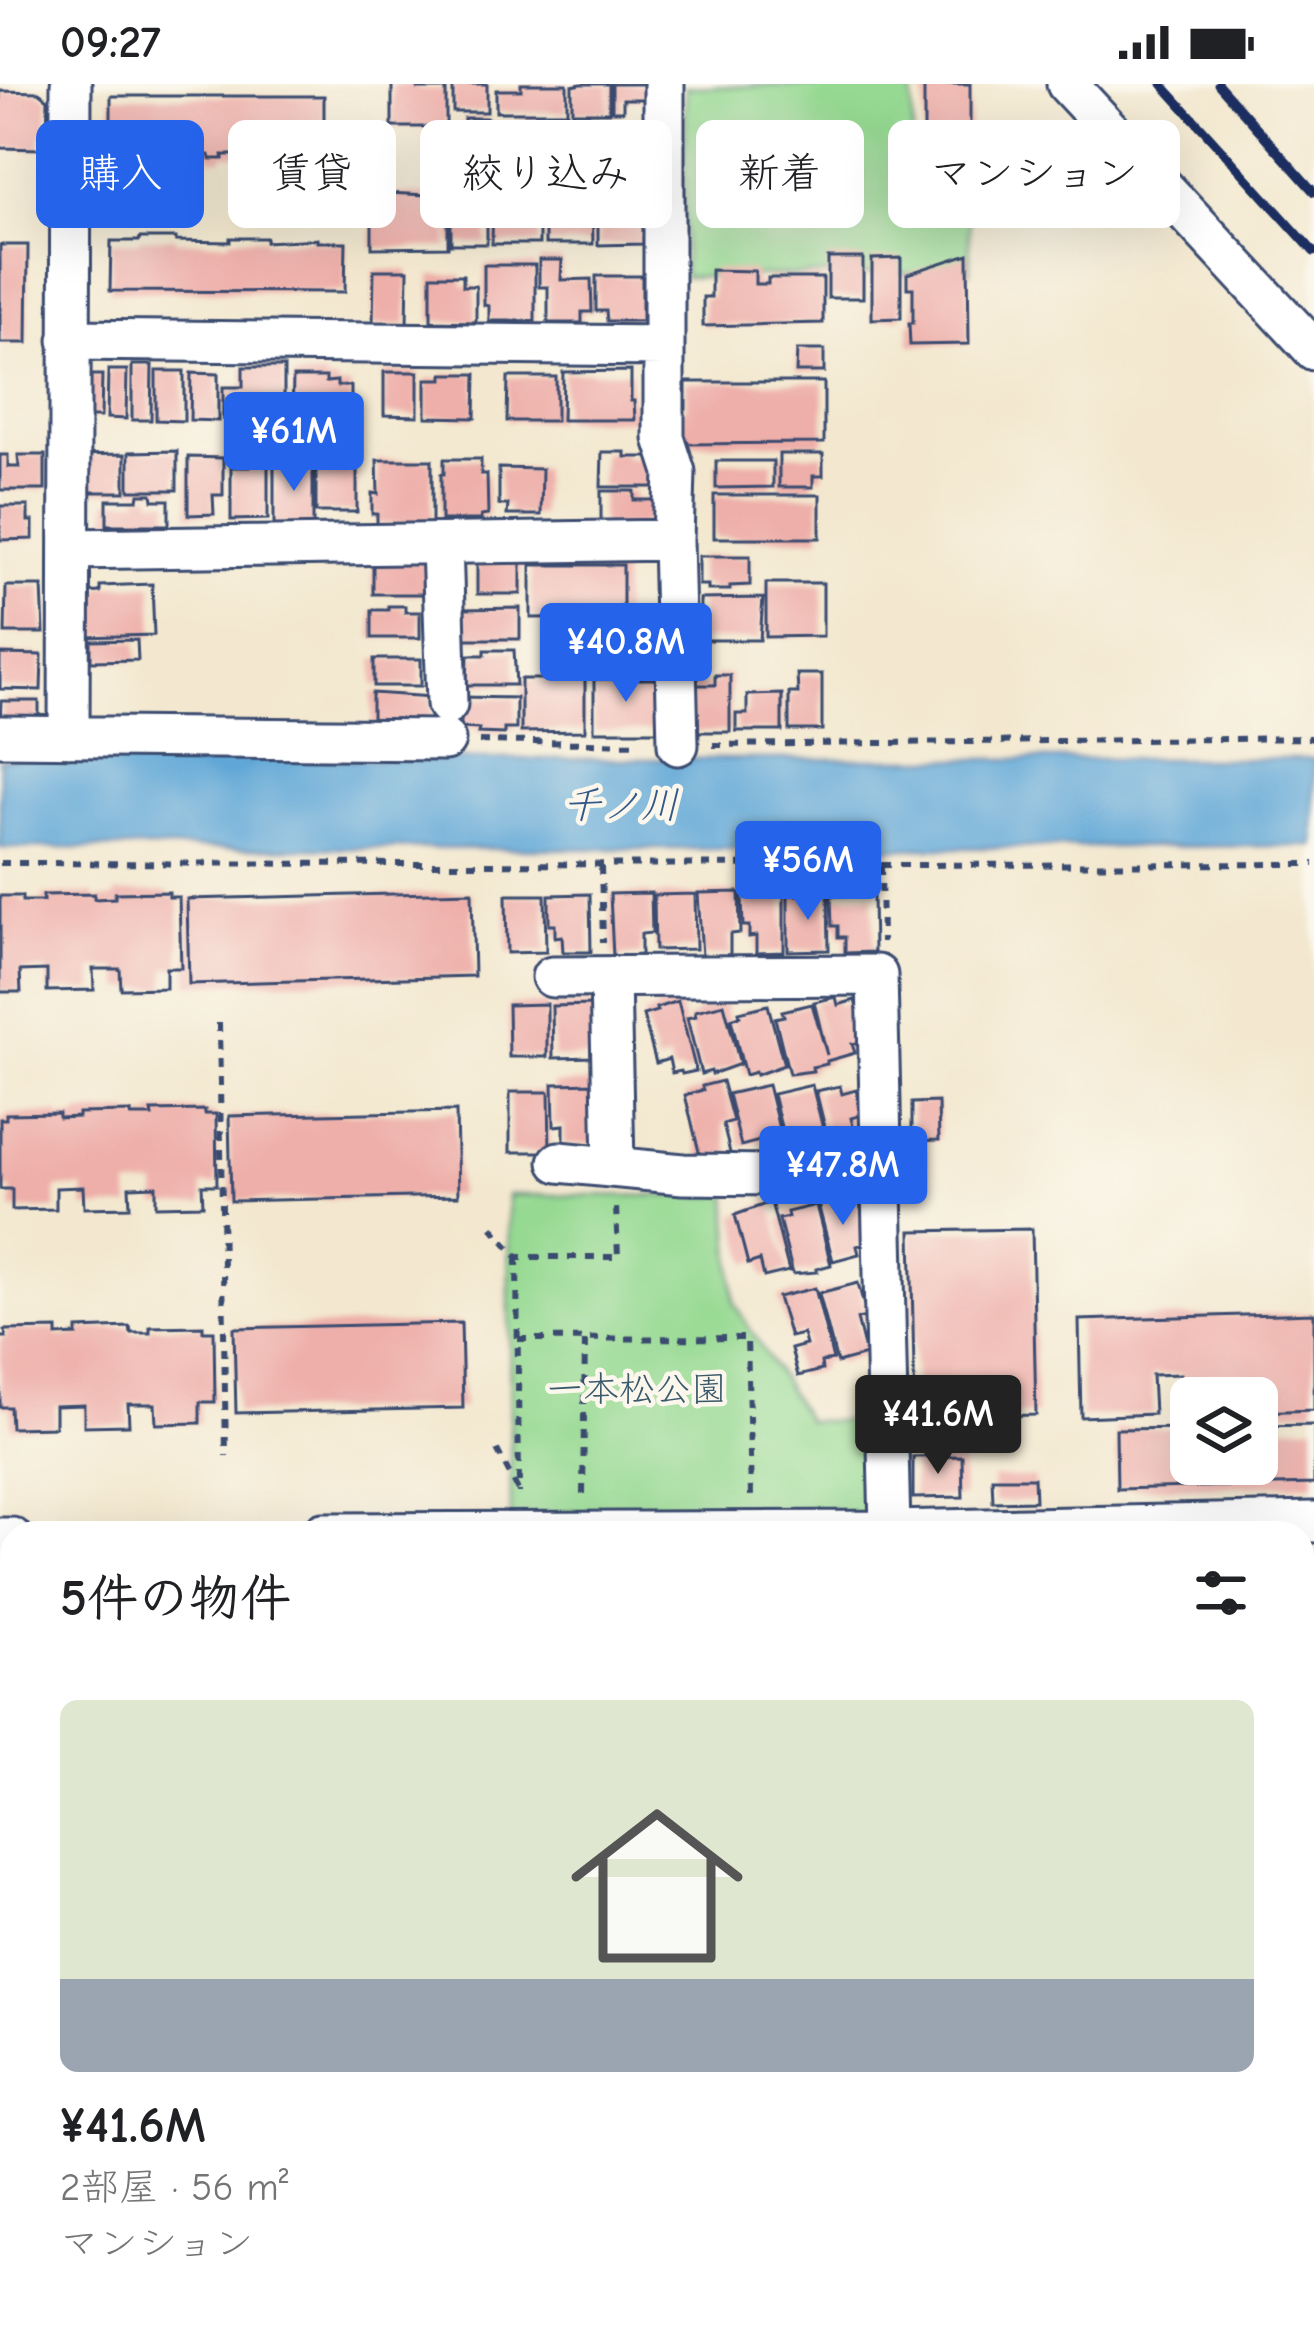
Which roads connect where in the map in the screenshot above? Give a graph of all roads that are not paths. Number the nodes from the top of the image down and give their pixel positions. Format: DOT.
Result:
graph roads {
  1 [pos="71,84"];
  2 [pos="664,84"];
  3 [pos="1067,84"];
  4 [pos="664,120"];
  5 [pos="664,228"];
  6 [pos="69,340"];
  7 [pos="664,346"];
  8 [pos="1314,350"];
  9 [pos="673,541"];
  10 [pos="442,544"];
  11 [pos="70,549"];
  12 [pos="0,736"];
  13 [pos="69,737"];
  14 [pos="678,745"];
  15 [pos="607,976"];
  16 [pos="552,977"];
  17 [pos="559,1162"];
  18 [pos="614,1166"];
  19 [pos="880,1176"];
  20 [pos="890,1521"];
  1 -- 6 [label="street"];
  2 -- 4 [label="street"];
  3 -- 8 [label="street"];
  5 -- 7 [label="street"];
  6 -- 7 [label="street"];
  6 -- 11 [label="street"];
  7 -- 9 [label="street"];
  9 -- 10 [label="street"];
  9 -- 14 [label="street"];
  10 -- 11 [label="street"];
  10 -- 13 [label="street"];
  11 -- 13 [label="street"];
  12 -- 13 [label="street"];
  15 -- 16 [label="street"];
  15 -- 18 [label="street"];
  15 -- 19 [label="street"];
  17 -- 18 [label="street"];
  18 -- 19 [label="street"];
  19 -- 20 [label="street"];
}
